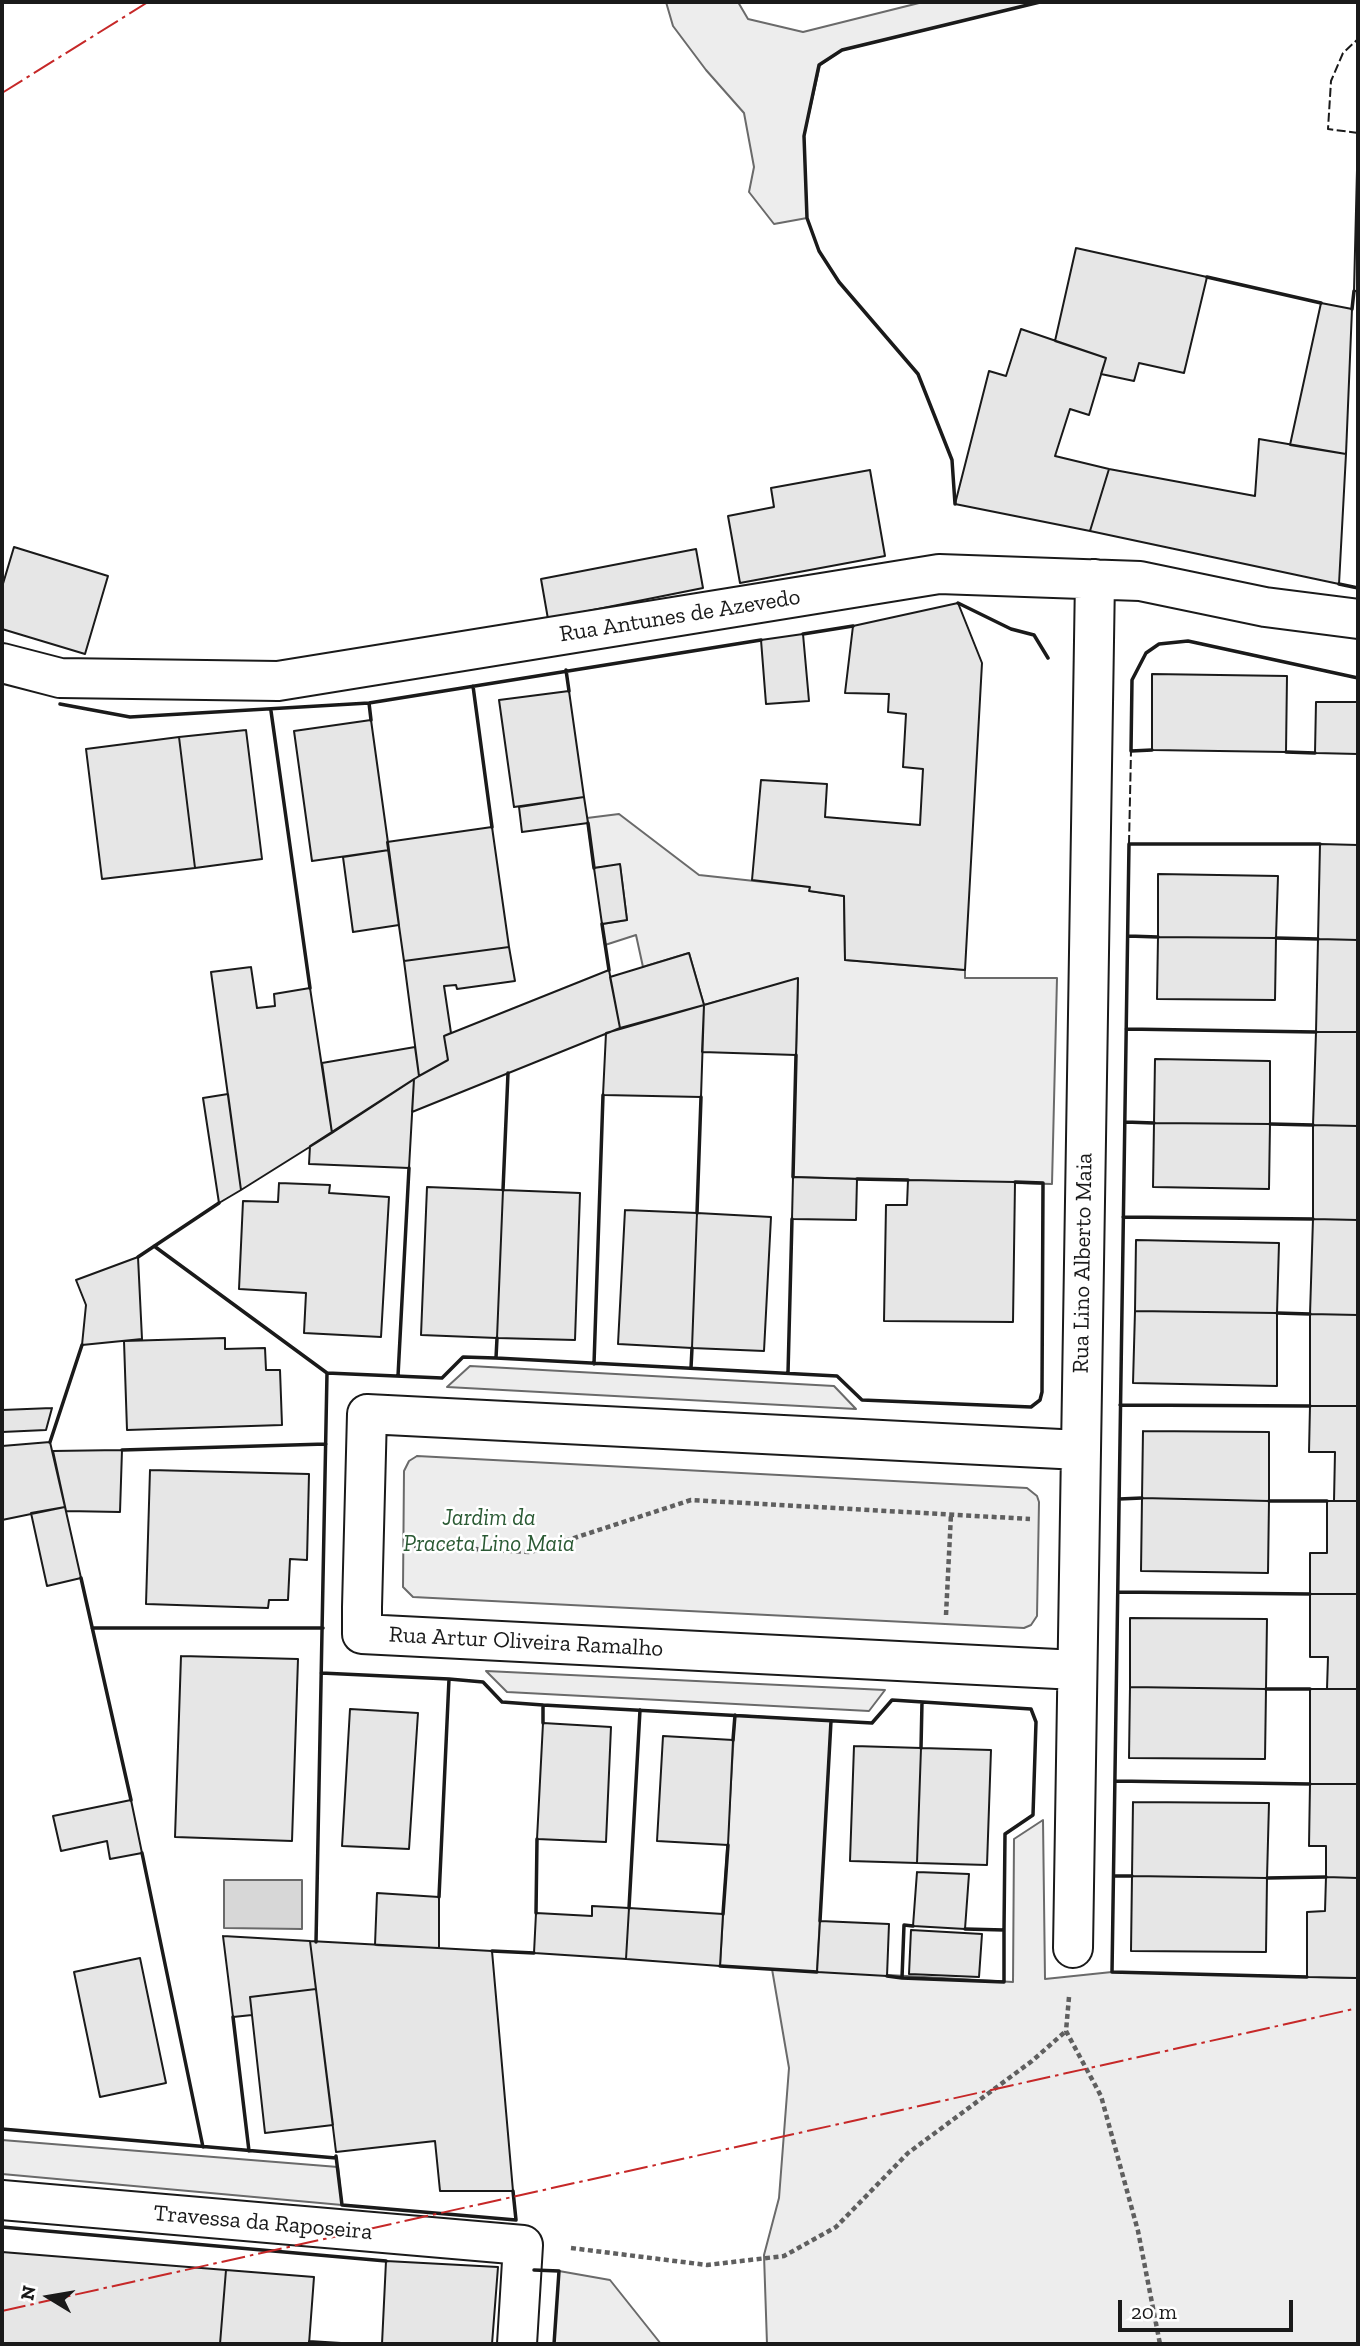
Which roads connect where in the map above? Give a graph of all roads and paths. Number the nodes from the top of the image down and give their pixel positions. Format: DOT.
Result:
graph roads {
  1 [pos="1095,579"];
  2 [pos="1358,619"];
  3 [pos="2,663"];
  4 [pos="1080,1450"];
  5 [pos="951,1514"];
  6 [pos="1020,1518"];
  7 [pos="403,1545"];
  8 [pos="945,1624"];
  9 [pos="1077,1670"];
  10 [pos="1073,1948"];
  11 [pos="1066,2031"];
  12 [pos="2,2200"];
  13 [pos="523,2245"];
  14 [pos="517,2344"];
  15 [pos="1160,2344"];
  1 -- 2 [label="street, Rua Antunes de Azevedo"];
  1 -- 3 [label="street, Rua Antunes de Azevedo"];
  1 -- 4 [label="street, Rua Lino Alberto Maia"];
  4 -- 9 [label="street, Rua Lino Alberto Maia"];
  4 -- 9 [label="street, Rua Artur Oliveira Ramalho"];
  5 -- 6 [label="path"];
  5 -- 7 [label="path"];
  5 -- 8 [label="path"];
  9 -- 10 [label="street, Rua Lino Alberto Maia"];
  10 -- 11 [label="path"];
  11 -- 13 [label="path"];
  11 -- 15 [label="path"];
  12 -- 13 [label="street, Travessa da Raposeira"];
  13 -- 14 [label="street"];
}
